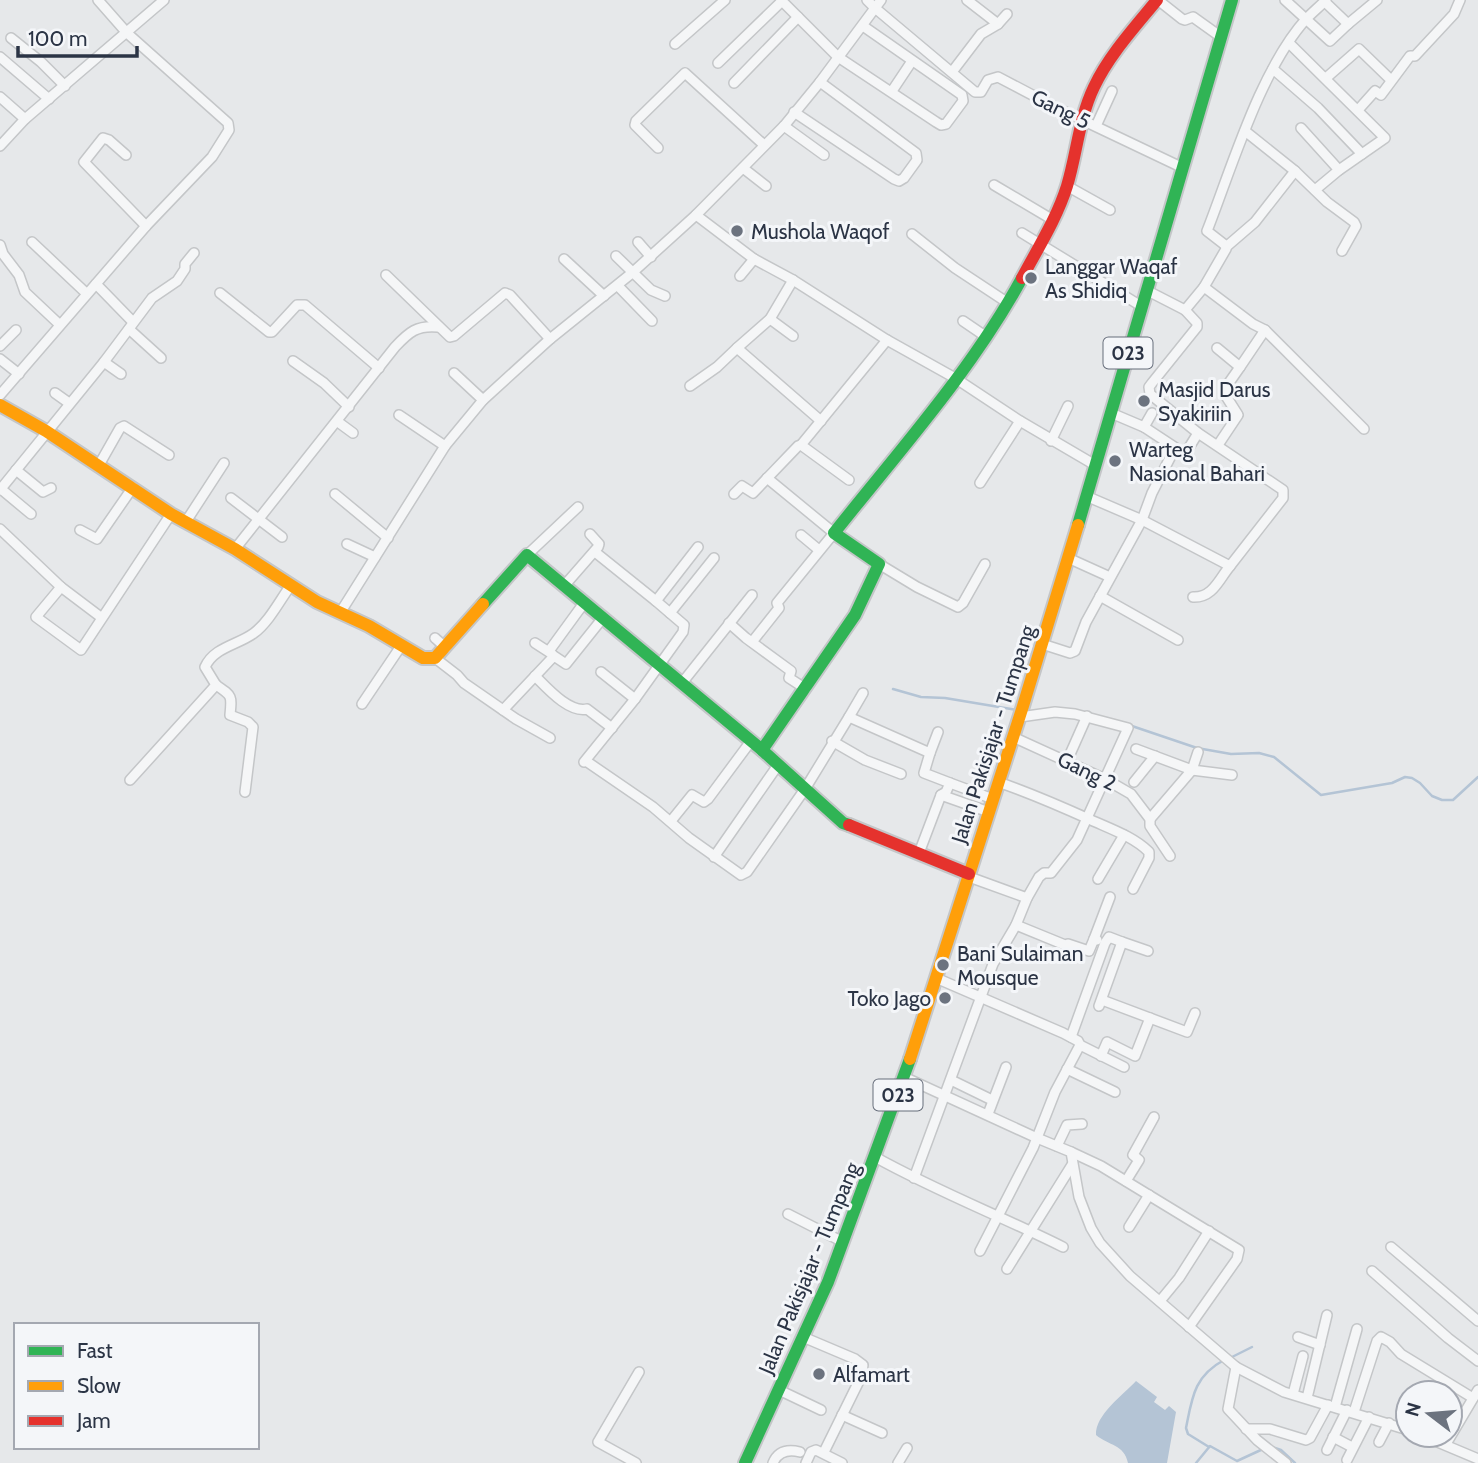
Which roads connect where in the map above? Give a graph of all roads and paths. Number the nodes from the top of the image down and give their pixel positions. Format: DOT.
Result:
graph roads {
  1 [pos="98,0"];
  2 [pos="163,0"];
  3 [pos="725,0"];
  4 [pos="867,0"];
  5 [pos="967,0"];
  6 [pos="1157,0"];
  7 [pos="1232,0"];
  8 [pos="1285,0"];
  9 [pos="1377,0"];
  10 [pos="1460,0"];
  11 [pos="781,1"];
  12 [pos="1325,1"];
  13 [pos="878,4"];
  14 [pos="1007,14"];
  15 [pos="798,18"];
  16 [pos="1306,19"];
  17 [pos="1348,23"];
  18 [pos="998,24"];
  19 [pos="863,26"];
  20 [pos="127,33"];
  21 [pos="1221,37"];
  22 [pos="11,38"];
  23 [pos="1289,43"];
  24 [pos="675,44"];
  25 [pos="0,57"];
  26 [pos="838,57"];
  27 [pos="912,61"];
  28 [pos="718,64"];
  29 [pos="1273,69"];
  30 [pos="952,72"];
  31 [pos="1326,78"];
  32 [pos="1391,80"];
  33 [pos="820,82"];
  34 [pos="734,83"];
  35 [pos="65,86"];
  36 [pos="892,91"];
  37 [pos="1112,91"];
  38 [pos="0,97"];
  39 [pos="49,99"];
  40 [pos="1358,110"];
  41 [pos="794,112"];
  42 [pos="25,119"];
  43 [pos="1082,119"];
  44 [pos="783,125"];
  45 [pos="1096,126"];
  46 [pos="1301,128"];
  47 [pos="1245,131"];
  48 [pos="764,145"];
  49 [pos="0,146"];
  50 [pos="658,148"];
  51 [pos="1362,154"];
  52 [pos="126,155"];
  53 [pos="824,155"];
  54 [pos="1181,167"];
  55 [pos="743,168"];
  56 [pos="1339,170"];
  57 [pos="1295,171"];
  58 [pos="994,185"];
  59 [pos="766,186"];
  60 [pos="1067,186"];
  61 [pos="1315,190"];
  62 [pos="1110,210"];
  63 [pos="696,215"];
  64 [pos="1054,220"];
  65 [pos="145,226"];
  66 [pos="912,233"];
  67 [pos="1022,233"];
  68 [pos="0,242"];
  69 [pos="32,242"];
  70 [pos="638,242"];
  71 [pos="1040,246"];
  72 [pos="1226,247"];
  73 [pos="1342,251"];
  74 [pos="194,253"];
  75 [pos="616,256"];
  76 [pos="651,257"];
  77 [pos="564,259"];
  78 [pos="754,259"];
  79 [pos="632,273"];
  80 [pos="386,275"];
  81 [pos="740,276"];
  82 [pos="793,280"];
  83 [pos="96,284"];
  84 [pos="618,286"];
  85 [pos="1204,287"];
  86 [pos="1146,290"];
  87 [pos="86,293"];
  88 [pos="220,293"];
  89 [pos="604,296"];
  90 [pos="665,296"];
  91 [pos="1008,303"];
  92 [pos="1141,306"];
  93 [pos="1185,310"];
  94 [pos="770,319"];
  95 [pos="652,321"];
  96 [pos="963,321"];
  97 [pos="60,325"];
  98 [pos="131,326"];
  99 [pos="438,327"];
  100 [pos="16,330"];
  101 [pos="1265,330"];
  102 [pos="793,336"];
  103 [pos="985,336"];
  104 [pos="550,339"];
  105 [pos="887,340"];
  106 [pos="0,346"];
  107 [pos="737,348"];
  108 [pos="1217,348"];
  109 [pos="161,358"];
  110 [pos="0,359"];
  111 [pos="293,361"];
  112 [pos="104,362"];
  113 [pos="1240,367"];
  114 [pos="379,368"];
  115 [pos="454,373"];
  116 [pos="19,374"];
  117 [pos="121,374"];
  118 [pos="955,378"];
  119 [pos="690,386"];
  120 [pos="55,393"];
  121 [pos="0,395"];
  122 [pos="483,400"];
  123 [pos="69,403"];
  124 [pos="0,405"];
  125 [pos="1068,406"];
  126 [pos="349,407"];
  127 [pos="1111,413"];
  128 [pos="1152,413"];
  129 [pos="399,415"];
  130 [pos="821,421"];
  131 [pos="1020,421"];
  132 [pos="338,422"];
  133 [pos="1144,428"];
  134 [pos="1364,429"];
  135 [pos="47,431"];
  136 [pos="353,433"];
  137 [pos="1198,433"];
  138 [pos="1051,441"];
  139 [pos="801,445"];
  140 [pos="1218,445"];
  141 [pos="445,446"];
  142 [pos="1175,448"];
  143 [pos="169,455"];
  144 [pos="224,463"];
  145 [pos="99,465"];
  146 [pos="1095,465"];
  147 [pos="16,470"];
  148 [pos="767,478"];
  149 [pos="849,480"];
  150 [pos="980,483"];
  151 [pos="133,487"];
  152 [pos="51,488"];
  153 [pos="1,489"];
  154 [pos="335,494"];
  155 [pos="734,494"];
  156 [pos="1086,496"];
  157 [pos="231,498"];
  158 [pos="578,507"];
  159 [pos="31,514"];
  160 [pos="171,514"];
  161 [pos="257,519"];
  162 [pos="1142,520"];
  163 [pos="185,523"];
  164 [pos="0,529"];
  165 [pos="80,530"];
  166 [pos="834,533"];
  167 [pos="590,534"];
  168 [pos="801,535"];
  169 [pos="282,537"];
  170 [pos="387,538"];
  171 [pos="347,544"];
  172 [pos="698,547"];
  173 [pos="235,549"];
  174 [pos="819,550"];
  175 [pos="595,552"];
  176 [pos="527,555"];
  177 [pos="375,557"];
  178 [pos="714,558"];
  179 [pos="1068,558"];
  180 [pos="879,564"];
  181 [pos="985,564"];
  182 [pos="1230,566"];
  183 [pos="1111,577"];
  184 [pos="291,585"];
  185 [pos="564,586"];
  186 [pos="61,587"];
  187 [pos="752,595"];
  188 [pos="1100,596"];
  189 [pos="1193,597"];
  190 [pos="656,601"];
  191 [pos="584,603"];
  192 [pos="343,608"];
  193 [pos="670,613"];
  194 [pos="102,618"];
  195 [pos="602,619"];
  196 [pos="729,623"];
  197 [pos="435,638"];
  198 [pos="1178,640"];
  199 [pos="752,642"];
  200 [pos="535,643"];
  201 [pos="1042,644"];
  202 [pos="401,646"];
  203 [pos="446,648"];
  204 [pos="551,653"];
  205 [pos="435,658"];
  206 [pos="657,665"];
  207 [pos="601,672"];
  208 [pos="535,676"];
  209 [pos="682,683"];
  210 [pos="216,685"];
  211 [pos="806,689"];
  212 [pos="863,693"];
  213 [pos="635,699"];
  214 [pos="362,704"];
  215 [pos="503,710"];
  216 [pos="1021,713"];
  217 [pos="1087,716"];
  218 [pos="849,717"];
  219 [pos="612,728"];
  220 [pos="937,732"];
  221 [pos="1013,737"];
  222 [pos="550,738"];
  223 [pos="751,741"];
  224 [pos="832,741"];
  225 [pos="1136,749"];
  226 [pos="762,750"];
  227 [pos="1198,752"];
  228 [pos="930,753"];
  229 [pos="1155,756"];
  230 [pos="1067,761"];
  231 [pos="778,765"];
  232 [pos="1192,770"];
  233 [pos="901,774"];
  234 [pos="1232,775"];
  235 [pos="1105,779"];
  236 [pos="130,780"];
  237 [pos="998,782"];
  238 [pos="1134,782"];
  239 [pos="950,783"];
  240 [pos="805,789"];
  241 [pos="245,792"];
  242 [pos="941,795"];
  243 [pos="991,806"];
  244 [pos="1087,818"];
  245 [pos="1150,818"];
  246 [pos="671,821"];
  247 [pos="1124,835"];
  248 [pos="919,853"];
  249 [pos="1170,856"];
  250 [pos="714,857"];
  251 [pos="969,874"];
  252 [pos="1098,879"];
  253 [pos="1133,889"];
  254 [pos="1110,897"];
  255 [pos="1027,898"];
  256 [pos="1016,925"];
  257 [pos="1094,939"];
  258 [pos="1122,942"];
  259 [pos="1105,943"];
  260 [pos="1148,951"];
  261 [pos="936,978"];
  262 [pos="980,995"];
  263 [pos="1195,1013"];
  264 [pos="1150,1018"];
  265 [pos="1071,1037"];
  266 [pos="1080,1045"];
  267 [pos="1101,1056"];
  268 [pos="1006,1067"];
  269 [pos="1124,1068"];
  270 [pos="1067,1069"];
  271 [pos="904,1077"];
  272 [pos="951,1080"];
  273 [pos="1115,1092"];
  274 [pos="945,1094"];
  275 [pos="992,1100"];
  276 [pos="988,1114"];
  277 [pos="1154,1117"];
  278 [pos="1082,1124"];
  279 [pos="1037,1138"];
  280 [pos="1057,1146"];
  281 [pos="1071,1152"];
  282 [pos="875,1157"];
  283 [pos="1072,1165"];
  284 [pos="914,1178"];
  285 [pos="1126,1181"];
  286 [pos="1149,1195"];
  287 [pos="788,1214"];
  288 [pos="999,1215"];
  289 [pos="1129,1227"];
  290 [pos="1031,1231"];
  291 [pos="1209,1231"];
  292 [pos="844,1242"];
  293 [pos="1063,1247"];
  294 [pos="1391,1247"];
  295 [pos="980,1251"];
  296 [pos="1007,1269"];
  297 [pos="1372,1272"];
  298 [pos="1160,1301"];
  299 [pos="1327,1315"];
  300 [pos="1478,1321"];
  301 [pos="1189,1327"];
  302 [pos="1357,1329"];
  303 [pos="803,1337"];
  304 [pos="1298,1337"];
  305 [pos="1320,1345"];
  306 [pos="1303,1356"];
  307 [pos="1230,1361"];
  308 [pos="1478,1361"];
  309 [pos="639,1372"];
  310 [pos="779,1390"];
  311 [pos="1293,1394"];
  312 [pos="1476,1394"];
  313 [pos="1307,1398"];
  314 [pos="1332,1406"];
  315 [pos="821,1410"];
  316 [pos="1350,1411"];
  317 [pos="1464,1414"];
  318 [pos="842,1415"];
  319 [pos="1369,1417"];
  320 [pos="1389,1423"];
  321 [pos="1394,1425"];
  322 [pos="1246,1429"];
  323 [pos="882,1433"];
  324 [pos="1333,1437"];
  325 [pos="1379,1442"];
  326 [pos="1352,1447"];
  327 [pos="906,1448"];
  328 [pos="1457,1449"];
  329 [pos="1327,1450"];
  330 [pos="800,1452"];
  331 [pos="824,1452"];
  332 [pos="1478,1459"];
  333 [pos="1347,1460"];
  334 [pos="636,1463"];
  335 [pos="745,1463"];
  336 [pos="773,1463"];
  337 [pos="806,1463"];
  338 [pos="842,1463"];
  339 [pos="898,1463"];
  340 [pos="1286,1463"];
  1 -- 20 [label="street"];
  2 -- 20 [label="street"];
  3 -- 24 [label="street"];
  4 -- 13 [label="street"];
  5 -- 18 [label="street"];
  6 -- 21 [label="street"];
  6 -- 43 [label="street"];
  7 -- 21 [label="street, Jalan Pakisjajar - Tumpang / 023"];
  8 -- 16 [label="street"];
  9 -- 17 [label="street"];
  10 -- 32 [label="street"];
  11 -- 15 [label="street"];
  11 -- 28 [label="street"];
  12 -- 16 [label="street"];
  12 -- 17 [label="street"];
  13 -- 19 [label="street"];
  13 -- 30 [label="street"];
  14 -- 18 [label="street"];
  15 -- 26 [label="street"];
  15 -- 34 [label="street"];
  16 -- 17 [label="street"];
  16 -- 23 [label="street"];
  18 -- 30 [label="street"];
  19 -- 26 [label="street"];
  19 -- 27 [label="street"];
  20 -- 35 [label="street"];
  20 -- 65 [label="street"];
  21 -- 54 [label="street, Jalan Pakisjajar - Tumpang / 023"];
  22 -- 35 [label="street"];
  23 -- 29 [label="street"];
  23 -- 31 [label="street"];
  25 -- 39 [label="street"];
  26 -- 33 [label="street"];
  26 -- 36 [label="street"];
  27 -- 36 [label="street"];
  27 -- 36 [label="street"];
  29 -- 47 [label="street"];
  29 -- 51 [label="street"];
  30 -- 43 [label="street, Gang 5"];
  31 -- 32 [label="street"];
  31 -- 40 [label="street"];
  32 -- 40 [label="street"];
  33 -- 41 [label="street"];
  33 -- 41 [label="street"];
  35 -- 39 [label="street"];
  37 -- 45 [label="street"];
  38 -- 42 [label="street"];
  39 -- 42 [label="street"];
  40 -- 51 [label="street"];
  41 -- 44 [label="street"];
  42 -- 49 [label="street"];
  43 -- 45 [label="street, Gang 5"];
  43 -- 60 [label="street"];
  44 -- 48 [label="street"];
  44 -- 53 [label="street"];
  45 -- 54 [label="street, Gang 5"];
  46 -- 56 [label="street"];
  47 -- 57 [label="street"];
  47 -- 72 [label="street"];
  48 -- 50 [label="street"];
  48 -- 55 [label="street"];
  51 -- 56 [label="street"];
  52 -- 65 [label="street"];
  54 -- 86 [label="street, Jalan Pakisjajar - Tumpang / 023"];
  55 -- 59 [label="street"];
  55 -- 63 [label="street"];
  56 -- 61 [label="street"];
  57 -- 61 [label="street"];
  57 -- 72 [label="street"];
  58 -- 64 [label="street"];
  60 -- 62 [label="street"];
  60 -- 64 [label="street"];
  61 -- 73 [label="street"];
  63 -- 76 [label="street"];
  63 -- 78 [label="street"];
  64 -- 71 [label="street"];
  65 -- 83 [label="street"];
  66 -- 91 [label="street"];
  67 -- 71 [label="street"];
  68 -- 97 [label="street"];
  69 -- 87 [label="street"];
  70 -- 76 [label="street"];
  71 -- 91 [label="street"];
  71 -- 92 [label="street"];
  72 -- 85 [label="street"];
  74 -- 98 [label="street"];
  75 -- 79 [label="street"];
  76 -- 79 [label="street"];
  77 -- 89 [label="street"];
  78 -- 81 [label="street"];
  78 -- 82 [label="street"];
  79 -- 84 [label="street"];
  79 -- 90 [label="street"];
  80 -- 99 [label="street"];
  82 -- 94 [label="street"];
  82 -- 105 [label="street"];
  83 -- 87 [label="street"];
  83 -- 98 [label="street"];
  84 -- 89 [label="street"];
  84 -- 95 [label="street"];
  85 -- 93 [label="street"];
  85 -- 101 [label="street"];
  86 -- 92 [label="street, Jalan Pakisjajar - Tumpang / 023"];
  86 -- 93 [label="street"];
  87 -- 97 [label="street"];
  88 -- 114 [label="street"];
  89 -- 104 [label="street"];
  91 -- 103 [label="street"];
  92 -- 127 [label="street, Jalan Pakisjajar - Tumpang / 023"];
  93 -- 137 [label="street"];
  94 -- 102 [label="street"];
  94 -- 107 [label="street"];
  96 -- 103 [label="street"];
  97 -- 116 [label="street"];
  98 -- 109 [label="street"];
  98 -- 112 [label="street"];
  99 -- 104 [label="street"];
  99 -- 114 [label="street"];
  100 -- 106 [label="street"];
  101 -- 113 [label="street"];
  101 -- 134 [label="street"];
  103 -- 118 [label="street"];
  104 -- 122 [label="street"];
  105 -- 118 [label="street"];
  105 -- 130 [label="street"];
  107 -- 119 [label="street"];
  107 -- 130 [label="street"];
  108 -- 113 [label="street"];
  110 -- 116 [label="street"];
  111 -- 126 [label="street"];
  112 -- 117 [label="street"];
  112 -- 123 [label="street"];
  113 -- 140 [label="street"];
  114 -- 126 [label="street"];
  115 -- 122 [label="street"];
  116 -- 121 [label="street"];
  118 -- 131 [label="street"];
  118 -- 166 [label="street"];
  120 -- 123 [label="street"];
  122 -- 141 [label="street"];
  123 -- 135 [label="street"];
  124 -- 135 [label="street"];
  125 -- 138 [label="street"];
  126 -- 132 [label="street"];
  127 -- 133 [label="street"];
  127 -- 146 [label="street, Jalan Pakisjajar - Tumpang / 023"];
  128 -- 133 [label="street"];
  129 -- 141 [label="street"];
  130 -- 139 [label="street"];
  131 -- 138 [label="street"];
  131 -- 150 [label="street"];
  132 -- 136 [label="street"];
  132 -- 161 [label="street"];
  133 -- 142 [label="street"];
  135 -- 145 [label="street"];
  135 -- 147 [label="street"];
  137 -- 140 [label="street"];
  137 -- 142 [label="street"];
  138 -- 146 [label="street"];
  139 -- 148 [label="street"];
  139 -- 149 [label="street"];
  140 -- 182 [label="street"];
  141 -- 170 [label="street"];
  142 -- 162 [label="street"];
  143 -- 145 [label="street"];
  144 -- 163 [label="street"];
  145 -- 151 [label="street"];
  146 -- 156 [label="street, Jalan Pakisjajar - Tumpang / 023"];
  147 -- 152 [label="street"];
  147 -- 153 [label="street"];
  148 -- 155 [label="street"];
  148 -- 166 [label="street"];
  151 -- 160 [label="street"];
  151 -- 165 [label="street"];
  153 -- 159 [label="street"];
  154 -- 170 [label="street"];
  156 -- 162 [label="street"];
  156 -- 179 [label="street, Jalan Pakisjajar - Tumpang / 023"];
  157 -- 161 [label="street"];
  158 -- 176 [label="street"];
  160 -- 163 [label="street"];
  160 -- 194 [label="street"];
  161 -- 169 [label="street"];
  161 -- 173 [label="street"];
  162 -- 182 [label="street"];
  162 -- 183 [label="street"];
  163 -- 173 [label="street"];
  164 -- 186 [label="street"];
  166 -- 174 [label="street"];
  166 -- 180 [label="street"];
  167 -- 175 [label="street"];
  168 -- 174 [label="street"];
  170 -- 177 [label="street"];
  171 -- 177 [label="street"];
  172 -- 190 [label="street"];
  173 -- 184 [label="street"];
  174 -- 199 [label="street"];
  175 -- 185 [label="street"];
  175 -- 190 [label="street"];
  176 -- 185 [label="street"];
  176 -- 203 [label="street"];
  177 -- 192 [label="street"];
  178 -- 193 [label="street"];
  179 -- 183 [label="street"];
  179 -- 201 [label="street, Jalan Pakisjajar - Tumpang / 023"];
  180 -- 181 [label="street"];
  180 -- 211 [label="street"];
  182 -- 189 [label="street"];
  183 -- 188 [label="street"];
  184 -- 192 [label="street"];
  184 -- 210 [label="street"];
  185 -- 191 [label="street"];
  186 -- 194 [label="street"];
  186 -- 194 [label="street"];
  187 -- 196 [label="street"];
  188 -- 198 [label="street"];
  188 -- 201 [label="street"];
  190 -- 193 [label="street"];
  191 -- 195 [label="street"];
  191 -- 204 [label="street"];
  192 -- 202 [label="street"];
  193 -- 206 [label="street"];
  195 -- 204 [label="street"];
  195 -- 206 [label="street"];
  196 -- 199 [label="street"];
  196 -- 209 [label="street"];
  197 -- 203 [label="street"];
  199 -- 211 [label="street"];
  200 -- 204 [label="street"];
  201 -- 216 [label="street, Jalan Pakisjajar - Tumpang / 023"];
  202 -- 205 [label="street"];
  202 -- 214 [label="street"];
  203 -- 205 [label="street"];
  204 -- 208 [label="street"];
  205 -- 215 [label="street"];
  206 -- 209 [label="street"];
  206 -- 213 [label="street"];
  207 -- 213 [label="street"];
  208 -- 215 [label="street"];
  208 -- 219 [label="street"];
  209 -- 223 [label="street"];
  210 -- 236 [label="street"];
  210 -- 241 [label="street"];
  211 -- 226 [label="street"];
  212 -- 218 [label="street"];
  213 -- 219 [label="street"];
  215 -- 222 [label="street"];
  216 -- 217 [label="street"];
  216 -- 221 [label="street, Jalan Pakisjajar - Tumpang / 023"];
  217 -- 230 [label="street"];
  217 -- 235 [label="street"];
  218 -- 224 [label="street"];
  218 -- 228 [label="street"];
  219 -- 246 [label="street"];
  220 -- 228 [label="street"];
  221 -- 230 [label="street, Gang 2"];
  221 -- 237 [label="street, Jalan Pakisjajar - Tumpang / 023"];
  223 -- 226 [label="street"];
  223 -- 246 [label="street"];
  224 -- 233 [label="street"];
  224 -- 240 [label="street"];
  225 -- 229 [label="street"];
  226 -- 231 [label="street"];
  227 -- 232 [label="street"];
  228 -- 239 [label="street"];
  229 -- 232 [label="street"];
  229 -- 238 [label="street"];
  230 -- 235 [label="street, Gang 2"];
  231 -- 240 [label="street"];
  231 -- 250 [label="street"];
  232 -- 234 [label="street"];
  232 -- 245 [label="street"];
  235 -- 244 [label="street"];
  235 -- 245 [label="street, Gang 2"];
  237 -- 243 [label="street, Jalan Pakisjajar - Tumpang / 023"];
  237 -- 244 [label="street"];
  239 -- 242 [label="street"];
  239 -- 243 [label="street"];
  240 -- 248 [label="street"];
  240 -- 250 [label="street"];
  242 -- 243 [label="street"];
  242 -- 248 [label="street"];
  243 -- 251 [label="street, Jalan Pakisjajar - Tumpang / 023"];
  244 -- 247 [label="street"];
  244 -- 255 [label="street"];
  245 -- 249 [label="street, Gang 2"];
  246 -- 250 [label="street"];
  247 -- 252 [label="street"];
  247 -- 253 [label="street"];
  248 -- 251 [label="street"];
  251 -- 255 [label="street"];
  251 -- 261 [label="street, Jalan Pakisjajar - Tumpang / 023"];
  254 -- 257 [label="street"];
  255 -- 256 [label="street"];
  256 -- 257 [label="street"];
  256 -- 262 [label="street"];
  257 -- 259 [label="street"];
  258 -- 259 [label="street"];
  258 -- 260 [label="street"];
  258 -- 264 [label="street"];
  259 -- 265 [label="street"];
  261 -- 262 [label="street"];
  261 -- 271 [label="street, Jalan Pakisjajar - Tumpang / 023"];
  262 -- 265 [label="street"];
  262 -- 272 [label="street"];
  263 -- 264 [label="street"];
  264 -- 267 [label="street"];
  265 -- 266 [label="street"];
  266 -- 267 [label="street"];
  266 -- 270 [label="street"];
  267 -- 269 [label="street"];
  268 -- 275 [label="street"];
  270 -- 273 [label="street"];
  270 -- 279 [label="street"];
  271 -- 274 [label="street"];
  271 -- 282 [label="street, Jalan Pakisjajar - Tumpang / 023"];
  272 -- 274 [label="street"];
  272 -- 275 [label="street"];
  274 -- 276 [label="street"];
  274 -- 284 [label="street"];
  275 -- 276 [label="street"];
  276 -- 279 [label="street"];
  277 -- 285 [label="street"];
  278 -- 280 [label="street"];
  279 -- 280 [label="street"];
  279 -- 288 [label="street"];
  280 -- 281 [label="street"];
  281 -- 283 [label="street"];
  281 -- 285 [label="street"];
  282 -- 284 [label="street"];
  282 -- 292 [label="street, Jalan Pakisjajar - Tumpang / 023"];
  283 -- 290 [label="street"];
  283 -- 298 [label="street"];
  284 -- 288 [label="street"];
  285 -- 286 [label="street"];
  286 -- 289 [label="street"];
  286 -- 291 [label="street"];
  287 -- 292 [label="street"];
  288 -- 290 [label="street"];
  288 -- 295 [label="street"];
  290 -- 293 [label="street"];
  290 -- 296 [label="street"];
  291 -- 298 [label="street"];
  291 -- 301 [label="street"];
  292 -- 303 [label="street, Jalan Pakisjajar - Tumpang / 023"];
  294 -- 300 [label="street"];
  297 -- 308 [label="street"];
  298 -- 301 [label="street"];
  299 -- 305 [label="street"];
  301 -- 307 [label="street"];
  302 -- 314 [label="street"];
  303 -- 310 [label="street, Jalan Pakisjajar - Tumpang / 023"];
  303 -- 318 [label="street"];
  304 -- 305 [label="street"];
  305 -- 313 [label="street"];
  306 -- 311 [label="street"];
  307 -- 311 [label="street"];
  307 -- 322 [label="street"];
  309 -- 334 [label="street"];
  310 -- 315 [label="street"];
  310 -- 335 [label="street, Jalan Pakisjajar - Tumpang / 023"];
  311 -- 313 [label="street"];
  312 -- 316 [label="street"];
  312 -- 317 [label="street"];
  313 -- 314 [label="street"];
  314 -- 316 [label="street"];
  314 -- 322 [label="street"];
  316 -- 319 [label="street"];
  316 -- 324 [label="street"];
  318 -- 323 [label="street"];
  318 -- 331 [label="street"];
  319 -- 320 [label="street"];
  319 -- 326 [label="street"];
  320 -- 321 [label="street"];
  320 -- 325 [label="street"];
  322 -- 340 [label="street"];
  324 -- 326 [label="street"];
  324 -- 329 [label="street"];
  326 -- 333 [label="street"];
  327 -- 339 [label="street"];
  328 -- 332 [label="street"];
  330 -- 336 [label="street"];
  331 -- 337 [label="street"];
  331 -- 338 [label="street"];
}
